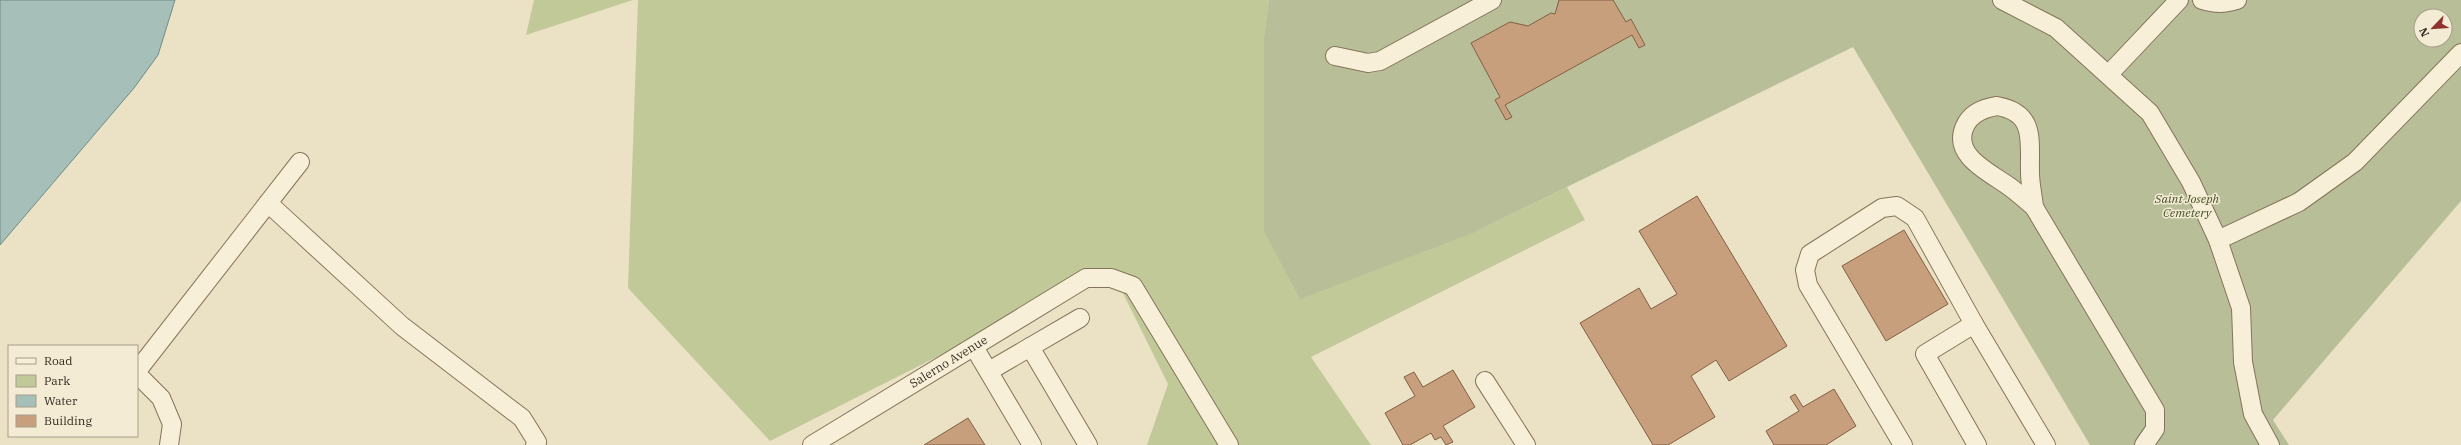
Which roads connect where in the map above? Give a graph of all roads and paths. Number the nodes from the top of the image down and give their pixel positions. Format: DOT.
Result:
graph roads {
  1 [pos="1492,0"];
  2 [pos="2002,0"];
  3 [pos="2179,0"];
  4 [pos="2202,0"];
  5 [pos="2237,0"];
  6 [pos="2461,53"];
  7 [pos="1335,56"];
  8 [pos="2109,74"];
  9 [pos="300,162"];
  10 [pos="268,203"];
  11 [pos="2034,207"];
  12 [pos="2218,240"];
  13 [pos="1080,318"];
  14 [pos="1974,324"];
  15 [pos="974,347"];
  16 [pos="1030,347"];
  17 [pos="138,371"];
  18 [pos="988,371"];
  19 [pos="138,373"];
  20 [pos="1485,381"];
  21 [pos="1521,443"];
  22 [pos="169,445"];
  23 [pos="535,445"];
  24 [pos="812,445"];
  25 [pos="1032,445"];
  26 [pos="1088,445"];
  27 [pos="1229,445"];
  28 [pos="1903,445"];
  29 [pos="1977,445"];
  30 [pos="2046,445"];
  31 [pos="2144,445"];
  32 [pos="2270,445"];
  1 -- 7 [label="street"];
  2 -- 8 [label="street"];
  3 -- 8 [label="street"];
  4 -- 5 [label="street"];
  6 -- 12 [label="street"];
  8 -- 12 [label="street"];
  9 -- 10 [label="street"];
  10 -- 17 [label="street"];
  10 -- 23 [label="street"];
  11 -- 11 [label="street"];
  11 -- 31 [label="street"];
  12 -- 32 [label="street"];
  13 -- 16 [label="street"];
  14 -- 28 [label="street"];
  14 -- 29 [label="street"];
  14 -- 30 [label="street"];
  15 -- 18 [label="street"];
  15 -- 24 [label="street, Salerno Avenue"];
  15 -- 27 [label="street, Salerno Avenue"];
  16 -- 18 [label="street"];
  16 -- 26 [label="street"];
  18 -- 25 [label="street"];
  19 -- 22 [label="street"];
  20 -- 21 [label="street"];
}
